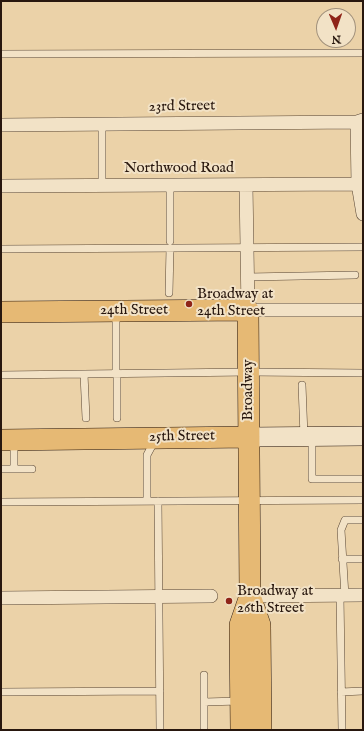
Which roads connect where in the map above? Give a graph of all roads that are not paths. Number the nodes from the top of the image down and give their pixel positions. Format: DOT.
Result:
graph roads {
  1 [pos="363,52"];
  2 [pos="1,54"];
  3 [pos="360,121"];
  4 [pos="102,124"];
  5 [pos="1,125"];
  6 [pos="358,184"];
  7 [pos="170,185"];
  8 [pos="246,185"];
  9 [pos="1,186"];
  10 [pos="102,186"];
  11 [pos="363,214"];
  12 [pos="170,245"];
  13 [pos="363,247"];
  14 [pos="247,248"];
  15 [pos="1,249"];
  16 [pos="355,275"];
  17 [pos="248,278"];
  18 [pos="169,293"];
  19 [pos="248,310"];
  20 [pos="363,310"];
  21 [pos="116,311"];
  22 [pos="1,312"];
  23 [pos="249,372"];
  24 [pos="116,373"];
  25 [pos="363,373"];
  26 [pos="84,374"];
  27 [pos="1,375"];
  28 [pos="302,385"];
  29 [pos="86,418"];
  30 [pos="117,418"];
  31 [pos="249,436"];
  32 [pos="308,436"];
  33 [pos="363,436"];
  34 [pos="157,438"];
  35 [pos="7,439"];
  36 [pos="1,469"];
  37 [pos="14,469"];
  38 [pos="32,469"];
  39 [pos="363,478"];
  40 [pos="363,500"];
  41 [pos="249,501"];
  42 [pos="1,502"];
  43 [pos="147,502"];
  44 [pos="158,502"];
  45 [pos="363,520"];
  46 [pos="342,559"];
  47 [pos="363,559"];
  48 [pos="211,596"];
  49 [pos="250,596"];
  50 [pos="342,596"];
  51 [pos="363,596"];
  52 [pos="159,597"];
  53 [pos="1,598"];
  54 [pos="204,675"];
  55 [pos="160,691"];
  56 [pos="363,691"];
  57 [pos="1,692"];
  58 [pos="341,692"];
  59 [pos="241,701"];
  60 [pos="204,702"];
  61 [pos="204,728"];
  62 [pos="160,730"];
  63 [pos="241,730"];
  64 [pos="261,730"];
  65 [pos="342,730"];
  1 -- 2 [label="lane"];
  3 -- 4 [label="street, 23rd Street"];
  3 -- 6 [label="street"];
  4 -- 5 [label="street, 23rd Street"];
  4 -- 10 [label="lane"];
  6 -- 8 [label="street, Northwood Road"];
  6 -- 11 [label="street"];
  7 -- 8 [label="street, Northwood Road"];
  7 -- 10 [label="street, Northwood Road"];
  7 -- 12 [label="lane"];
  8 -- 14 [label="street, Broadway"];
  9 -- 10 [label="street, Northwood Road"];
  12 -- 14 [label="lane"];
  12 -- 15 [label="lane"];
  12 -- 18 [label="lane"];
  13 -- 14 [label="lane"];
  14 -- 17 [label="street, Broadway"];
  16 -- 17 [label="lane"];
  17 -- 19 [label="street, Broadway"];
  19 -- 20 [label="street, 24th Street"];
  19 -- 21 [label="main road, 24th Street"];
  19 -- 23 [label="main road, Broadway"];
  21 -- 22 [label="main road, 24th Street"];
  21 -- 24 [label="lane"];
  23 -- 24 [label="lane"];
  23 -- 25 [label="lane"];
  23 -- 31 [label="main road, Broadway"];
  24 -- 26 [label="lane"];
  24 -- 30 [label="lane"];
  26 -- 27 [label="lane"];
  26 -- 29 [label="lane"];
  28 -- 32 [label="lane"];
  31 -- 32 [label="main road, 25th Street"];
  31 -- 34 [label="main road, 25th Street"];
  31 -- 41 [label="main road, Broadway"];
  32 -- 33 [label="main road, 25th Street"];
  32 -- 39 [label="lane"];
  34 -- 35 [label="main road, 25th Street"];
  34 -- 43 [label="lane"];
  35 -- 37 [label="lane"];
  36 -- 37 [label="lane"];
  37 -- 38 [label="lane"];
  40 -- 41 [label="lane"];
  41 -- 44 [label="lane"];
  41 -- 49 [label="main road, Broadway"];
  42 -- 43 [label="lane"];
  43 -- 44 [label="lane"];
  44 -- 52 [label="lane"];
  45 -- 46 [label="lane"];
  46 -- 47 [label="lane"];
  46 -- 50 [label="lane"];
  48 -- 52 [label="street"];
  49 -- 50 [label="street"];
  49 -- 59 [label="main road, Broadway"];
  49 -- 64 [label="main road, Broadway"];
  50 -- 51 [label="street"];
  50 -- 58 [label="lane"];
  52 -- 53 [label="street"];
  52 -- 55 [label="lane"];
  54 -- 60 [label="lane"];
  55 -- 57 [label="lane"];
  55 -- 62 [label="lane"];
  56 -- 58 [label="lane"];
  58 -- 65 [label="lane"];
  59 -- 60 [label="lane"];
  59 -- 63 [label="main road, Broadway"];
  60 -- 61 [label="lane"];
}
